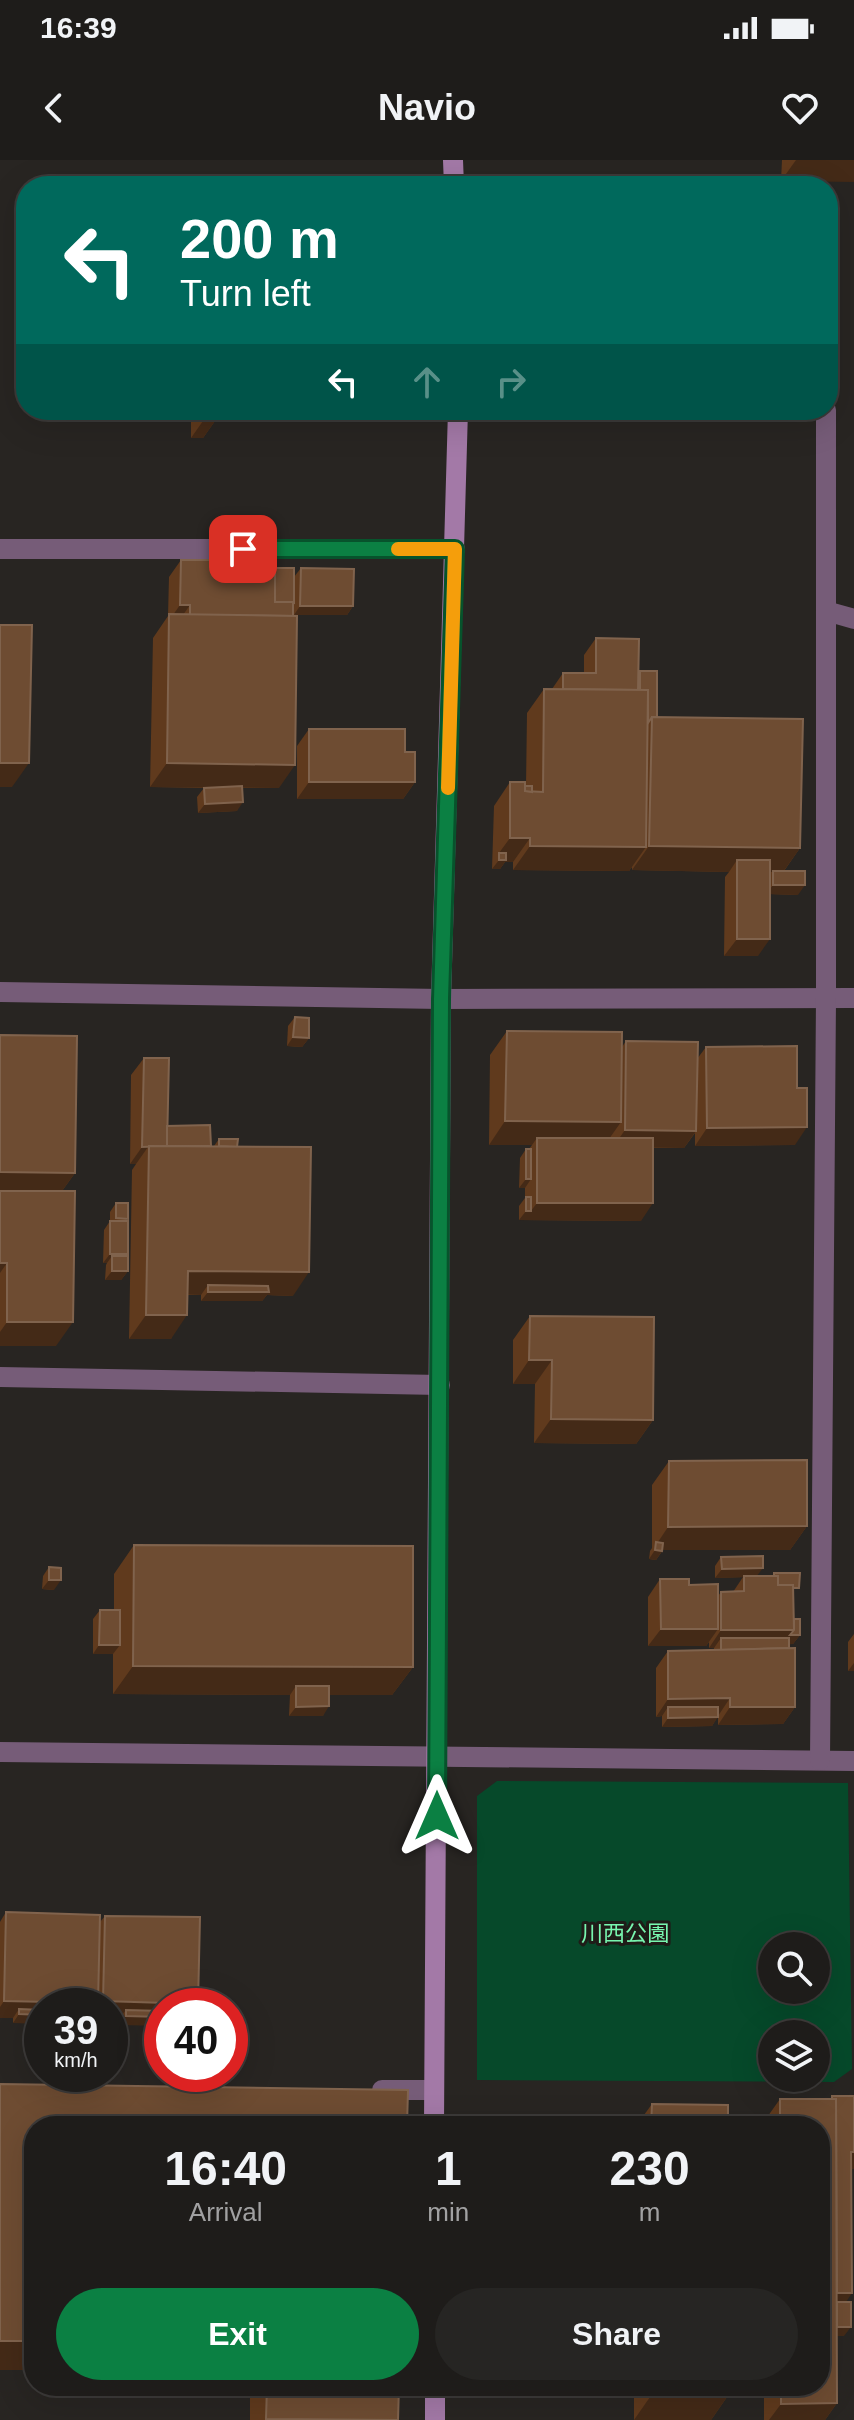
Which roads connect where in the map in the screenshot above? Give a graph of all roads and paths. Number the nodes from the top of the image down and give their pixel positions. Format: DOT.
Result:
graph roads {
  1 [pos="458,420"];
  2 [pos="826,420"];
  3 [pos="0,549"];
  4 [pos="455,549"];
  5 [pos="826,611"];
  6 [pos="854,619"];
  7 [pos="0,992"];
  8 [pos="826,998"];
  9 [pos="854,998"];
  10 [pos="441,999"];
  11 [pos="0,1377"];
  12 [pos="440,1385"];
  13 [pos="0,1752"];
  14 [pos="437,1755"];
  15 [pos="820,1760"];
  16 [pos="854,1761"];
  17 [pos="357,2089"];
  18 [pos="434,2090"];
  19 [pos="434,2116"];
  20 [pos="435,2396"];
  21 [pos="435,2420"];
  1 -- 4 [label="street"];
  2 -- 5 [label="street"];
  3 -- 4 [label="street"];
  4 -- 10 [label="street"];
  5 -- 6 [label="street"];
  5 -- 8 [label="street"];
  7 -- 10 [label="street"];
  8 -- 9 [label="street"];
  8 -- 10 [label="street"];
  8 -- 15 [label="street"];
  10 -- 12 [label="street"];
  11 -- 12 [label="street"];
  12 -- 14 [label="street"];
  13 -- 14 [label="street"];
  14 -- 15 [label="street"];
  14 -- 18 [label="street"];
  15 -- 16 [label="street"];
  17 -- 18 [label="street"];
  18 -- 19 [label="street"];
  20 -- 21 [label="street"];
}
